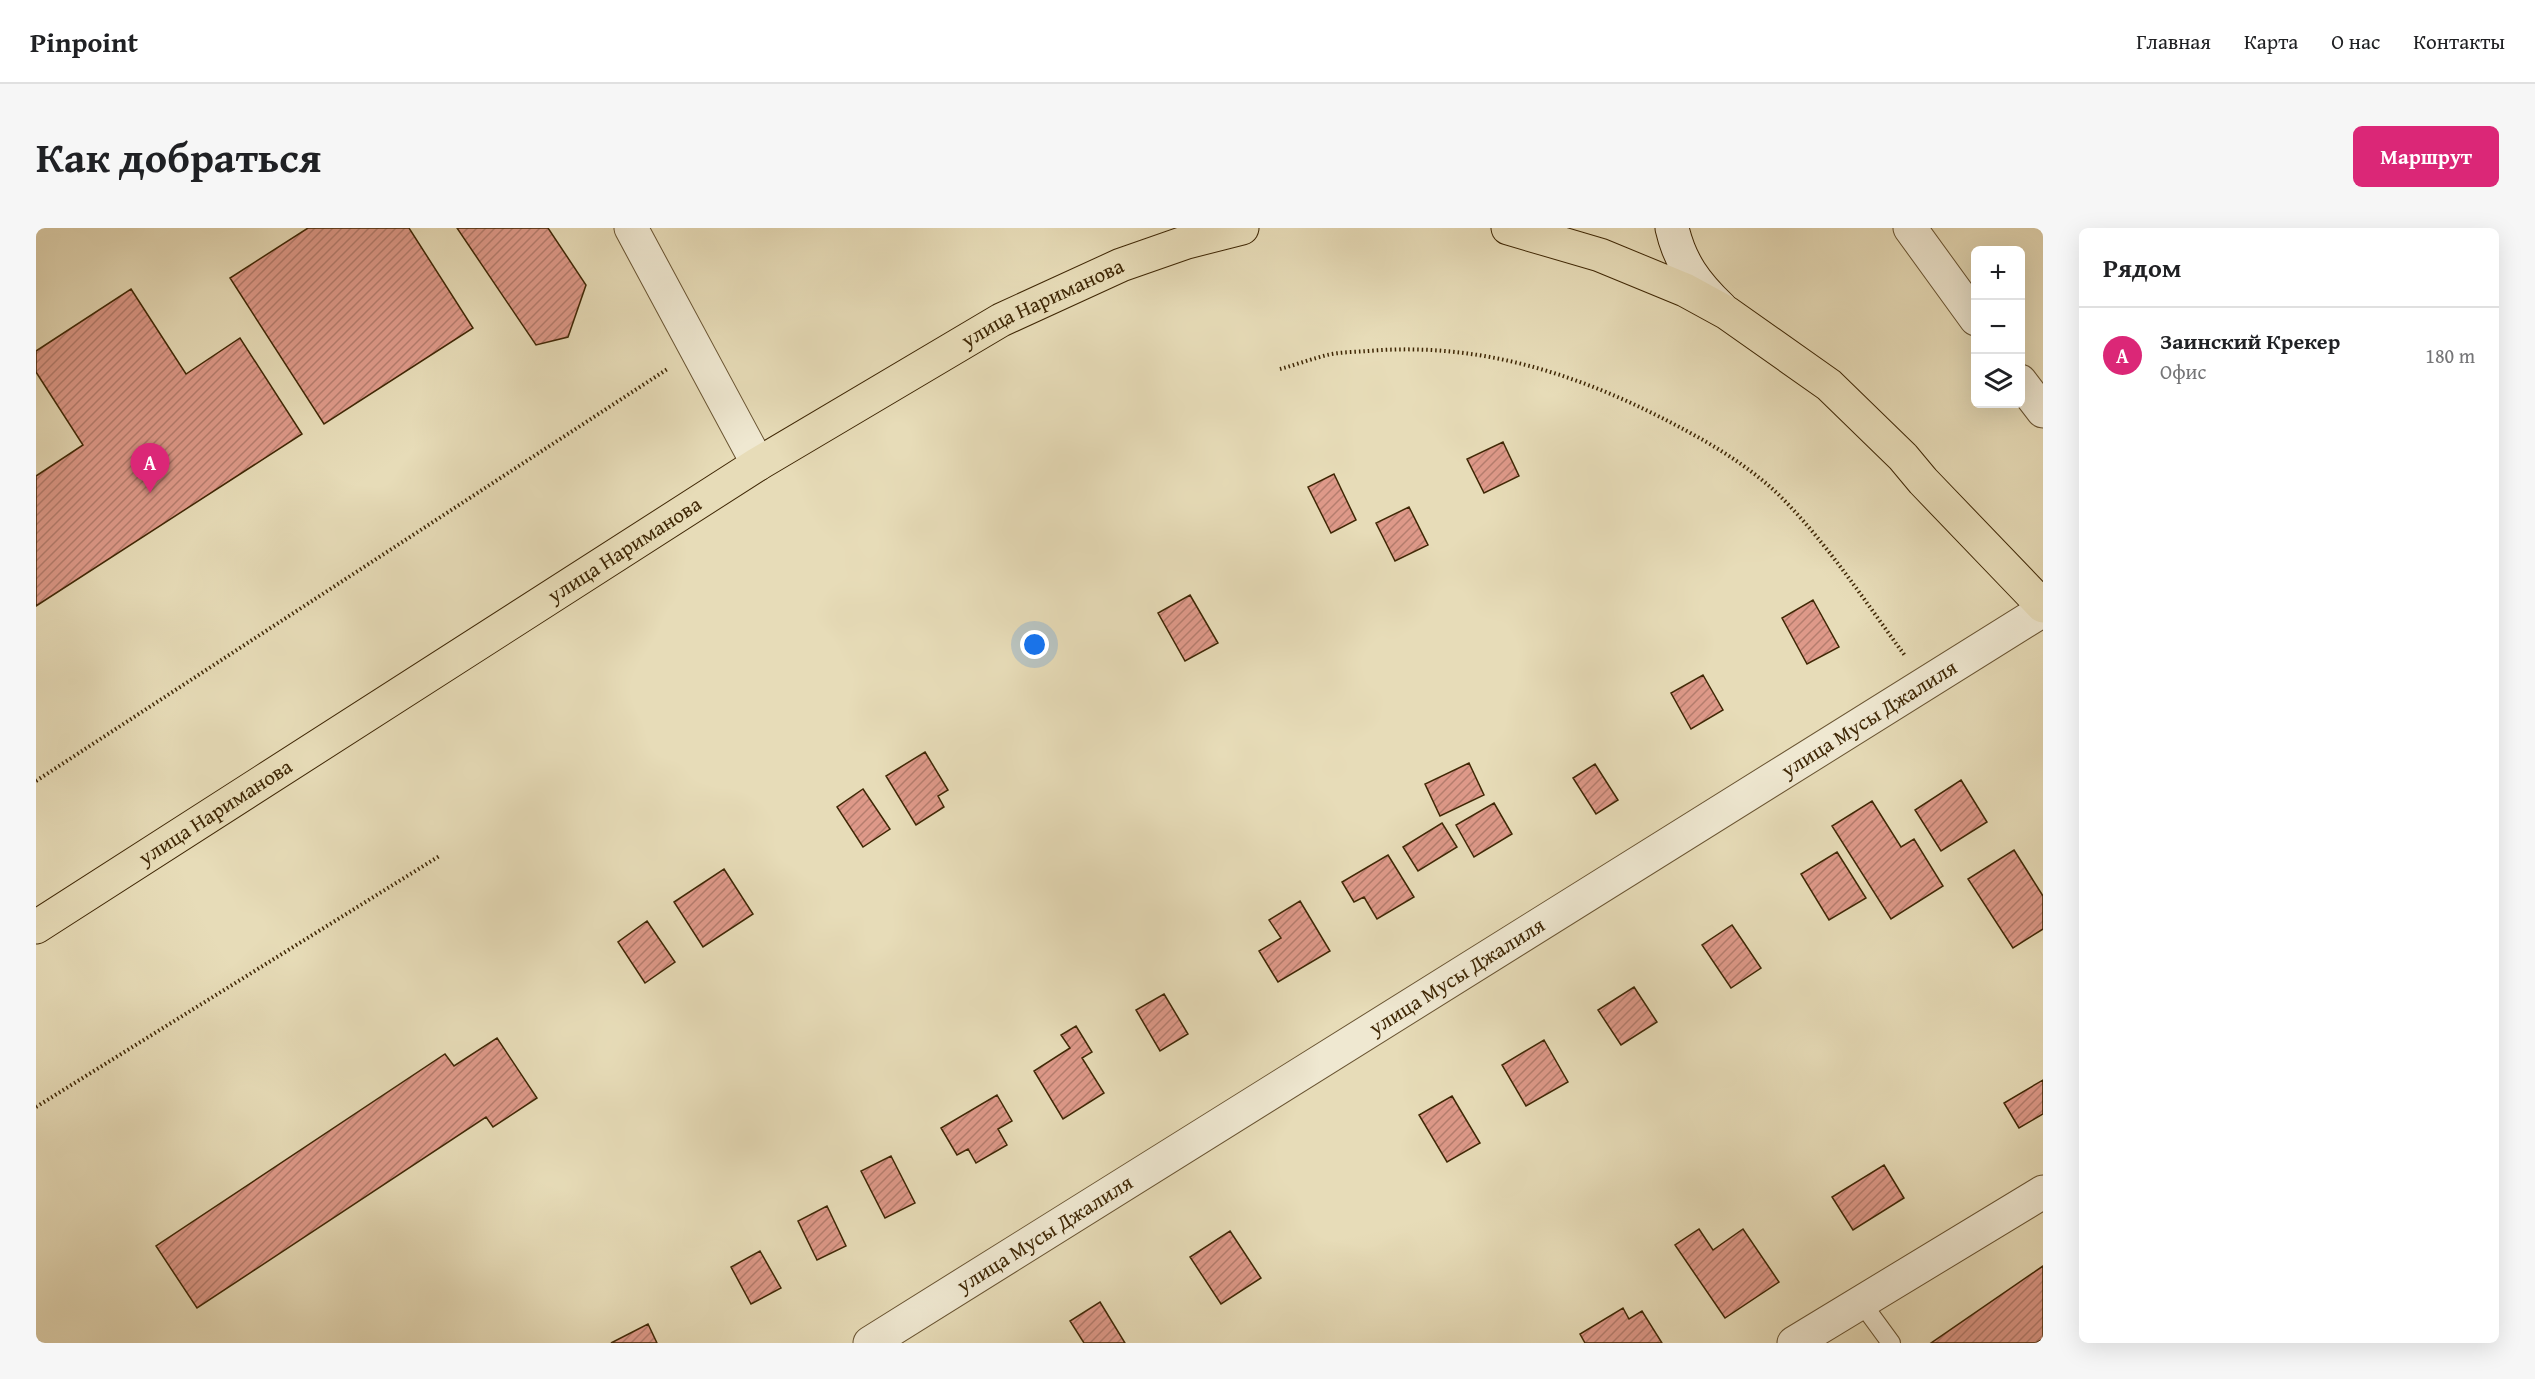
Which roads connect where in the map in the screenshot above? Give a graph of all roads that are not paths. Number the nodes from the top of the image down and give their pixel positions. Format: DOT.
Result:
graph roads {
  1 [pos="631,228"];
  2 [pos="1242,228"];
  3 [pos="1508,228"];
  4 [pos="1672,228"];
  5 [pos="1910,228"];
  6 [pos="1971,312"];
  7 [pos="1727,313"];
  8 [pos="2025,388"];
  9 [pos="2043,411"];
  10 [pos="758,464"];
  11 [pos="2043,608"];
  12 [pos="36,927"];
  13 [pos="2043,1192"];
  14 [pos="1861,1302"];
  15 [pos="870,1343"];
  16 [pos="1794,1343"];
  17 [pos="1891,1343"];
  1 -- 10 [label="street"];
  2 -- 10 [label="main road, улица Нариманова"];
  3 -- 7 [label="main road"];
  4 -- 7 [label="street"];
  5 -- 6 [label="street"];
  7 -- 11 [label="main road"];
  8 -- 9 [label="street"];
  10 -- 12 [label="main road, улица Нариманова"];
  11 -- 15 [label="street, улица Мусы Джалиля"];
  13 -- 14 [label="street"];
  14 -- 16 [label="street"];
  14 -- 17 [label="lane"];
}
